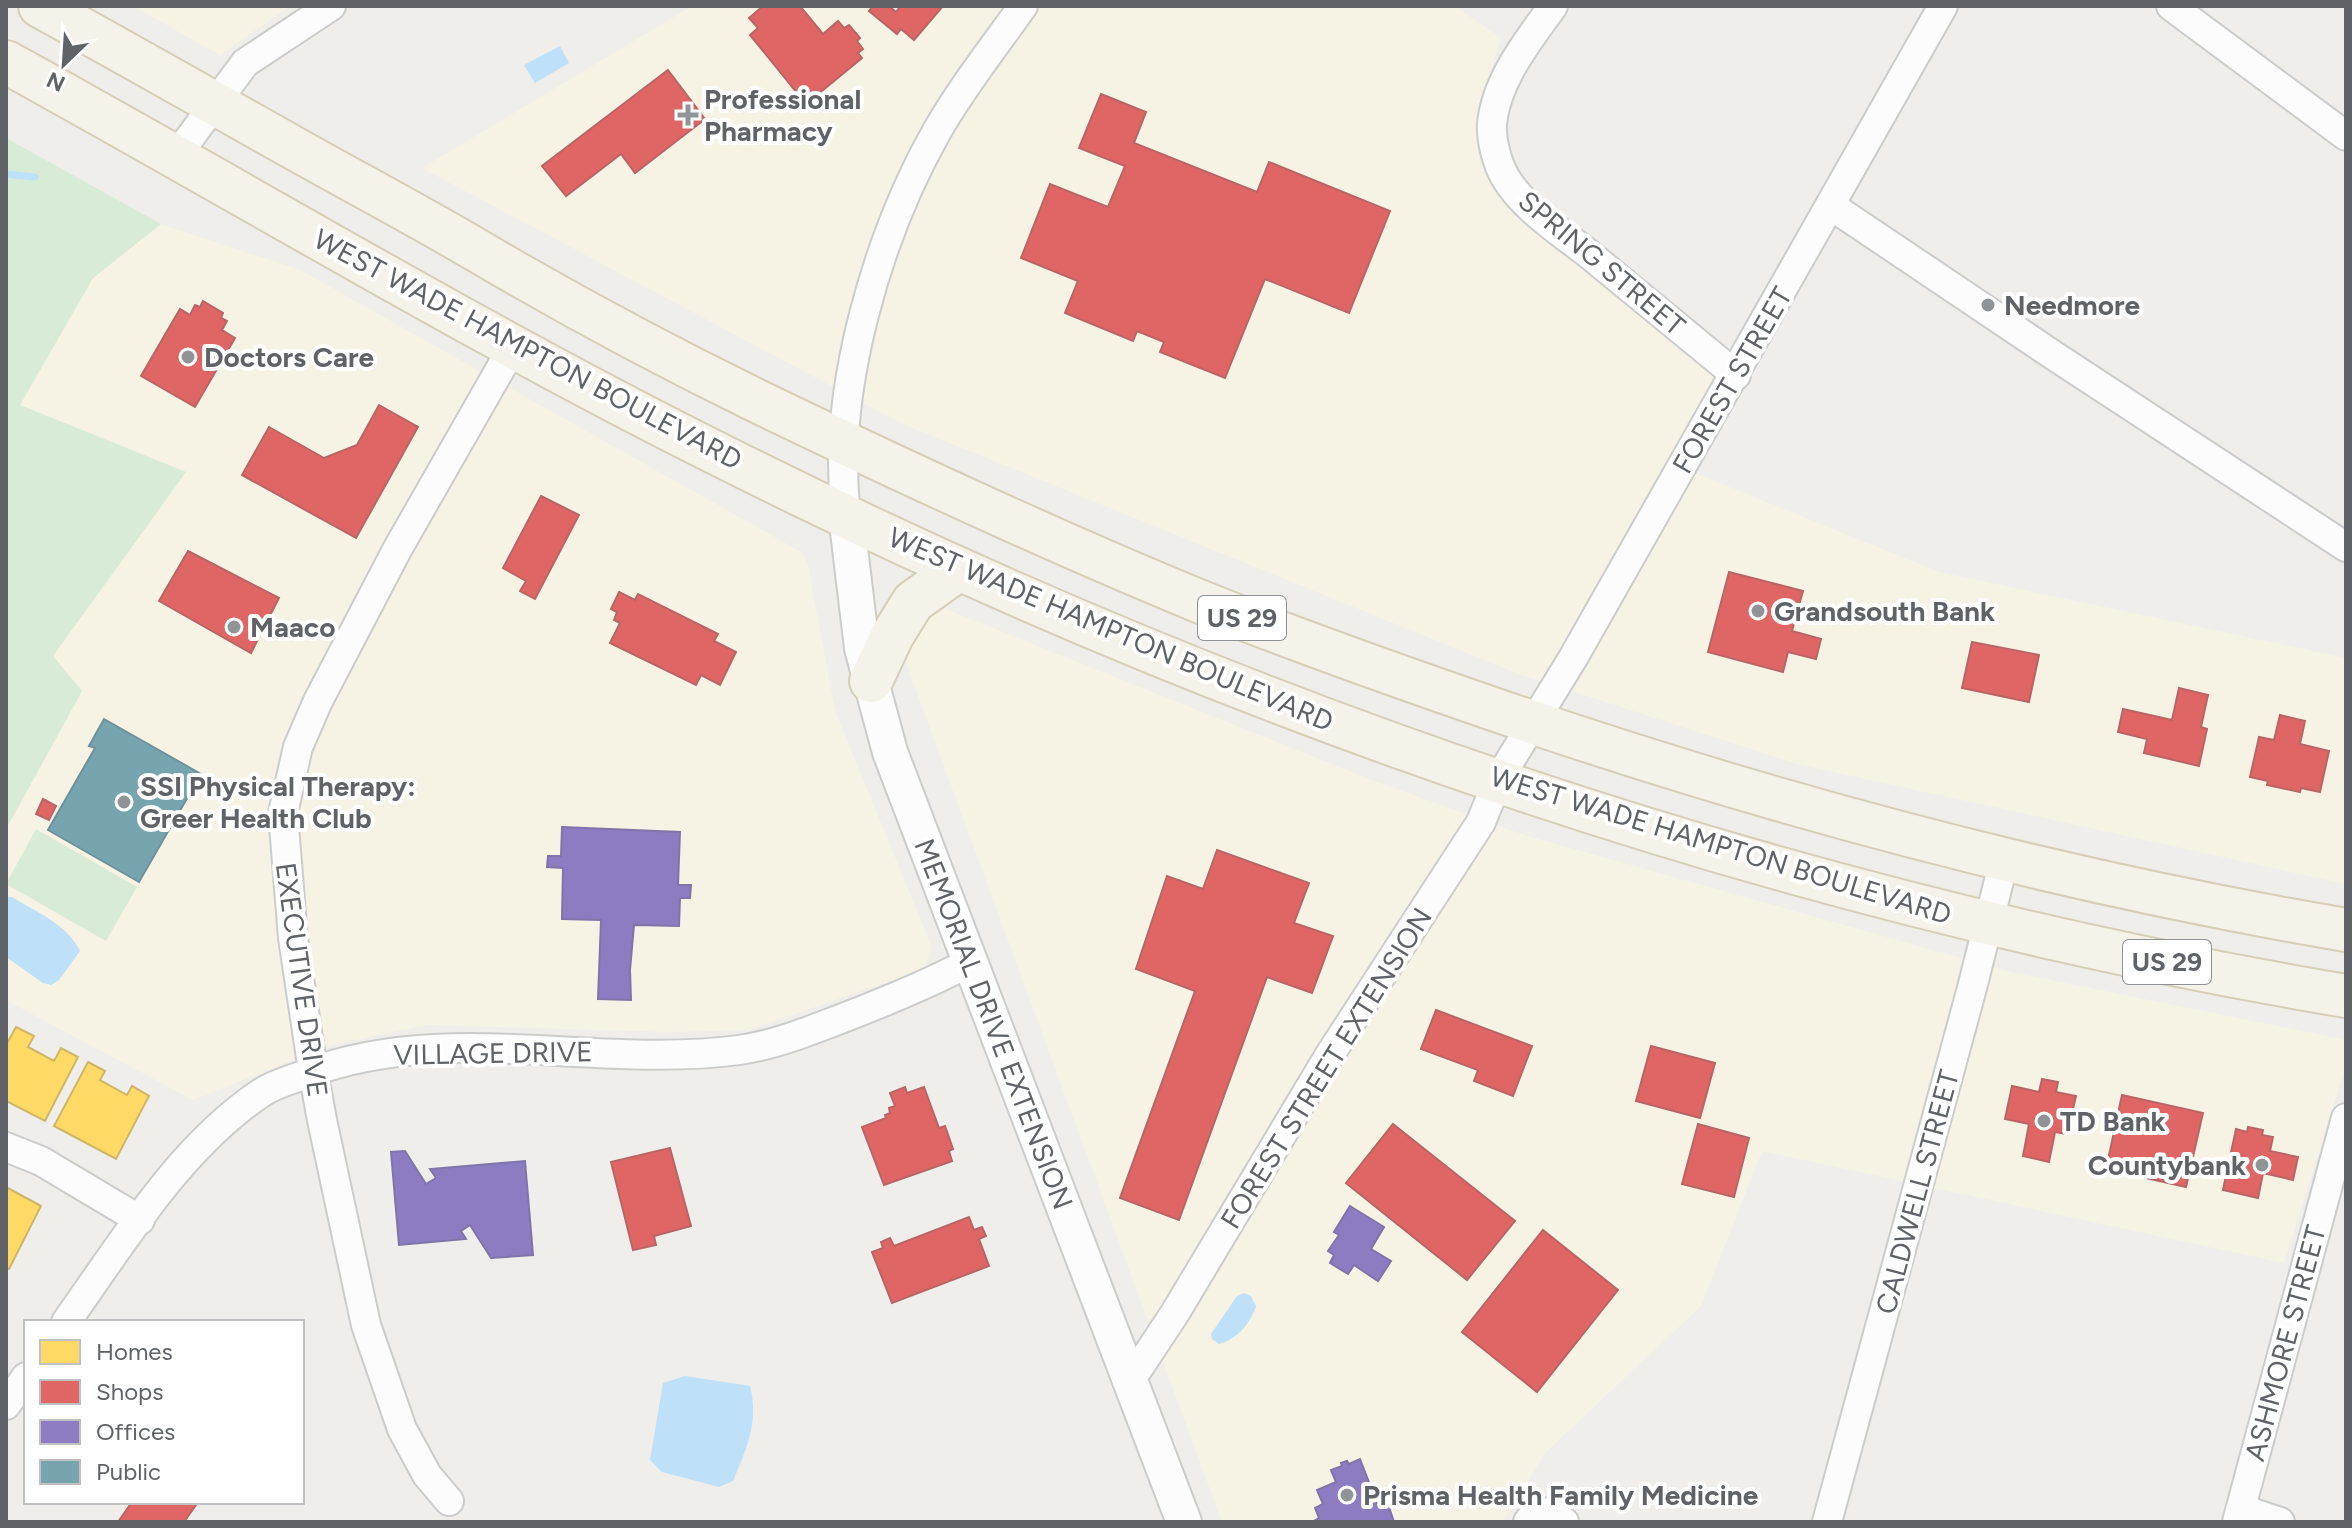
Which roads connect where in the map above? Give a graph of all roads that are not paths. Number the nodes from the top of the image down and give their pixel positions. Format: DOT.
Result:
graph roads {
  1 [pos="40,6"];
  2 [pos="331,6"];
  3 [pos="1023,6"];
  4 [pos="1553,6"];
  5 [pos="1943,6"];
  6 [pos="2171,6"];
  7 [pos="6,62"];
  8 [pos="216,103"];
  9 [pos="2346,136"];
  10 [pos="177,155"];
  11 [pos="1830,205"];
  12 [pos="514,345"];
  13 [pos="1736,375"];
  14 [pos="846,442"];
  15 [pos="846,515"];
  16 [pos="2346,547"];
  17 [pos="959,569"];
  18 [pos="871,681"];
  19 [pos="1516,751"];
  20 [pos="2004,861"];
  21 [pos="1989,924"];
  22 [pos="2346,930"];
  23 [pos="970,962"];
  24 [pos="2346,996"];
  25 [pos="313,1071"];
  26 [pos="2346,1118"];
  27 [pos="6,1147"];
  28 [pos="140,1220"];
  29 [pos="67,1320"];
  30 [pos="24,1380"];
  31 [pos="1130,1381"];
  32 [pos="6,1405"];
  33 [pos="449,1501"];
  34 [pos="2239,1515"];
  35 [pos="1184,1522"];
  36 [pos="1528,1522"];
  37 [pos="1564,1522"];
  38 [pos="1827,1522"];
  39 [pos="2280,1522"];
  1 -- 8 [label="main road, WEST WADE HAMPTON BOULEVARD / US 29"];
  2 -- 8 [label="street"];
  3 -- 14 [label="street"];
  4 -- 13 [label="street, SPRING STREET"];
  5 -- 11 [label="street, FOREST STREET"];
  6 -- 9 [label="street"];
  7 -- 10 [label="main road, WEST WADE HAMPTON BOULEVARD / US 29"];
  8 -- 10 [label="street"];
  8 -- 14 [label="main road, WEST WADE HAMPTON BOULEVARD / US 29"];
  10 -- 12 [label="main road, WEST WADE HAMPTON BOULEVARD / US 29"];
  11 -- 13 [label="street, FOREST STREET"];
  11 -- 16 [label="street"];
  12 -- 15 [label="main road, WEST WADE HAMPTON BOULEVARD / US 29"];
  12 -- 25 [label="street, EXECUTIVE DRIVE"];
  13 -- 19 [label="street, FOREST STREET"];
  14 -- 15 [label="street"];
  14 -- 19 [label="main road, WEST WADE HAMPTON BOULEVARD / US 29"];
  15 -- 17 [label="main road, WEST WADE HAMPTON BOULEVARD / US 29"];
  15 -- 18 [label="street, MEMORIAL DRIVE EXTENSION"];
  17 -- 18 [label="main road"];
  17 -- 19 [label="main road, WEST WADE HAMPTON BOULEVARD / US 29"];
  18 -- 23 [label="street, MEMORIAL DRIVE EXTENSION"];
  19 -- 20 [label="main road, WEST WADE HAMPTON BOULEVARD / US 29"];
  19 -- 21 [label="main road, WEST WADE HAMPTON BOULEVARD / US 29"];
  19 -- 31 [label="street, FOREST STREET EXTENSION"];
  20 -- 21 [label="street, CALDWELL STREET"];
  20 -- 22 [label="main road, WEST WADE HAMPTON BOULEVARD / US 29"];
  21 -- 24 [label="main road, WEST WADE HAMPTON BOULEVARD / US 29"];
  21 -- 38 [label="street, CALDWELL STREET"];
  23 -- 25 [label="street, VILLAGE DRIVE"];
  23 -- 31 [label="street, MEMORIAL DRIVE EXTENSION"];
  25 -- 28 [label="street, VILLAGE DRIVE"];
  25 -- 33 [label="street, EXECUTIVE DRIVE"];
  26 -- 34 [label="street, ASHMORE STREET"];
  27 -- 28 [label="street"];
  28 -- 29 [label="street, VILLAGE DRIVE"];
  30 -- 32 [label="street"];
  31 -- 35 [label="street, MEMORIAL DRIVE EXTENSION"];
  34 -- 39 [label="street"];
  36 -- 37 [label="street"];
}
